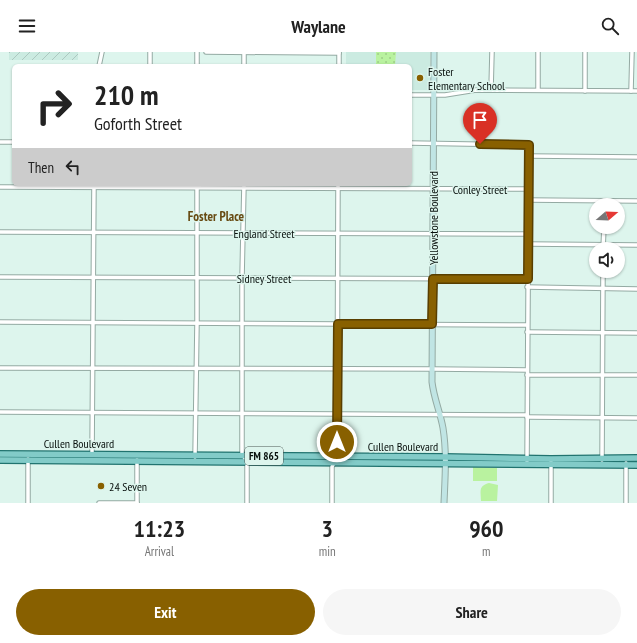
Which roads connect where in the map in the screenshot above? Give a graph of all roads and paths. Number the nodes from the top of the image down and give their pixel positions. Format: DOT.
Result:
graph roads {
  1 [pos="102,52"];
  2 [pos="150,52"];
  3 [pos="197,52"];
  4 [pos="206,52"];
  5 [pos="244,52"];
  6 [pos="339,52"];
  7 [pos="434,52"];
  8 [pos="492,52"];
  9 [pos="538,52"];
  10 [pos="585,52"];
  11 [pos="632,52"];
  12 [pos="99,64"];
  13 [pos="150,64"];
  14 [pos="197,64"];
  15 [pos="244,64"];
  16 [pos="338,64"];
  17 [pos="491,90"];
  18 [pos="538,90"];
  19 [pos="585,91"];
  20 [pos="632,91"];
  21 [pos="637,91"];
  22 [pos="412,95"];
  23 [pos="434,95"];
  24 [pos="0,142"];
  25 [pos="12,142"];
  26 [pos="412,143"];
  27 [pos="434,143"];
  28 [pos="529,156"];
  29 [pos="637,157"];
  30 [pos="94,186"];
  31 [pos="197,186"];
  32 [pos="244,186"];
  33 [pos="0,187"];
  34 [pos="338,189"];
  35 [pos="433,189"];
  36 [pos="528,189"];
  37 [pos="528,200"];
  38 [pos="637,201"];
  39 [pos="589,202"];
  40 [pos="625,202"];
  41 [pos="0,232"];
  42 [pos="94,232"];
  43 [pos="197,233"];
  44 [pos="243,233"];
  45 [pos="337,233"];
  46 [pos="433,233"];
  47 [pos="528,234"];
  48 [pos="528,244"];
  49 [pos="637,244"];
  50 [pos="625,245"];
  51 [pos="589,246"];
  52 [pos="0,277"];
  53 [pos="94,278"];
  54 [pos="197,278"];
  55 [pos="242,278"];
  56 [pos="603,278"];
  57 [pos="338,279"];
  58 [pos="433,279"];
  59 [pos="528,279"];
  60 [pos="527,287"];
  61 [pos="602,288"];
  62 [pos="637,289"];
  63 [pos="0,322"];
  64 [pos="94,322"];
  65 [pos="197,323"];
  66 [pos="242,323"];
  67 [pos="338,324"];
  68 [pos="432,324"];
  69 [pos="527,325"];
  70 [pos="528,332"];
  71 [pos="603,332"];
  72 [pos="637,333"];
  73 [pos="0,368"];
  74 [pos="94,368"];
  75 [pos="196,368"];
  76 [pos="242,369"];
  77 [pos="337,369"];
  78 [pos="432,369"];
  79 [pos="527,372"];
  80 [pos="602,375"];
  81 [pos="637,375"];
  82 [pos="0,412"];
  83 [pos="92,412"];
  84 [pos="196,413"];
  85 [pos="242,414"];
  86 [pos="337,414"];
  87 [pos="439,415"];
  88 [pos="527,416"];
  89 [pos="602,418"];
  90 [pos="637,418"];
  91 [pos="0,454"];
  92 [pos="28,454"];
  93 [pos="92,454"];
  94 [pos="243,456"];
  95 [pos="290,456"];
  96 [pos="337,456"];
  97 [pos="445,457"];
  98 [pos="137,458"];
  99 [pos="195,458"];
  100 [pos="626,458"];
  101 [pos="637,458"];
  102 [pos="0,460"];
  103 [pos="387,460"];
  104 [pos="28,461"];
  105 [pos="92,461"];
  106 [pos="602,461"];
  107 [pos="527,462"];
  108 [pos="551,462"];
  109 [pos="247,463"];
  110 [pos="290,463"];
  111 [pos="333,463"];
  112 [pos="446,464"];
  113 [pos="626,465"];
  114 [pos="637,465"];
  115 [pos="28,503"];
  116 [pos="99,503"];
  117 [pos="137,503"];
  118 [pos="247,503"];
  119 [pos="332,503"];
  120 [pos="444,503"];
  121 [pos="551,503"];
  122 [pos="626,503"];
  1 -- 12 [label="street"];
  2 -- 13 [label="street"];
  3 -- 14 [label="street"];
  4 -- 5 [label="street"];
  5 -- 6 [label="street"];
  5 -- 15 [label="street"];
  6 -- 16 [label="street"];
  7 -- 23 [label="street, Yellowstone Boulevard"];
  8 -- 17 [label="street"];
  9 -- 18 [label="street"];
  10 -- 19 [label="street"];
  11 -- 20 [label="street"];
  17 -- 18 [label="street"];
  17 -- 23 [label="street"];
  18 -- 19 [label="street"];
  19 -- 20 [label="street"];
  20 -- 21 [label="street"];
  22 -- 23 [label="street"];
  23 -- 27 [label="street, Yellowstone Boulevard"];
  24 -- 25 [label="street"];
  26 -- 27 [label="street"];
  27 -- 28 [label="street"];
  27 -- 35 [label="street, Yellowstone Boulevard"];
  28 -- 29 [label="street"];
  28 -- 36 [label="street"];
  30 -- 31 [label="street, Conley Street"];
  30 -- 33 [label="street, Conley Street"];
  30 -- 42 [label="street"];
  31 -- 32 [label="street, Conley Street"];
  31 -- 43 [label="street"];
  32 -- 34 [label="street, Conley Street"];
  32 -- 44 [label="street"];
  34 -- 35 [label="street, Conley Street"];
  34 -- 45 [label="street"];
  35 -- 36 [label="street, Conley Street"];
  35 -- 46 [label="street, Yellowstone Boulevard"];
  36 -- 37 [label="street"];
  37 -- 39 [label="street"];
  37 -- 47 [label="street"];
  38 -- 40 [label="street"];
  41 -- 42 [label="street, England Street"];
  42 -- 43 [label="street, England Street"];
  42 -- 53 [label="street"];
  43 -- 44 [label="street, England Street"];
  43 -- 54 [label="street"];
  44 -- 45 [label="street, England Street"];
  44 -- 55 [label="street"];
  45 -- 46 [label="street, England Street"];
  45 -- 57 [label="street"];
  46 -- 47 [label="street, England Street"];
  46 -- 58 [label="street, Yellowstone Boulevard"];
  47 -- 48 [label="street"];
  48 -- 51 [label="street"];
  48 -- 59 [label="street"];
  49 -- 50 [label="street"];
  52 -- 53 [label="street, Sidney Street"];
  53 -- 54 [label="street, Sidney Street"];
  53 -- 64 [label="street"];
  54 -- 55 [label="street, Sidney Street"];
  54 -- 65 [label="street"];
  55 -- 57 [label="street, Sidney Street"];
  55 -- 66 [label="street"];
  56 -- 61 [label="street"];
  57 -- 58 [label="street, Sidney Street"];
  57 -- 67 [label="street"];
  58 -- 59 [label="street, Sidney Street"];
  58 -- 68 [label="street, Yellowstone Boulevard"];
  59 -- 60 [label="street"];
  60 -- 61 [label="street"];
  60 -- 69 [label="street"];
  61 -- 62 [label="street"];
  61 -- 71 [label="street"];
  63 -- 64 [label="street"];
  64 -- 65 [label="street"];
  64 -- 74 [label="street"];
  65 -- 66 [label="street"];
  65 -- 75 [label="street"];
  66 -- 67 [label="street"];
  66 -- 76 [label="street"];
  67 -- 68 [label="street"];
  67 -- 77 [label="street"];
  68 -- 69 [label="street"];
  68 -- 78 [label="street, Yellowstone Boulevard"];
  69 -- 70 [label="street"];
  70 -- 71 [label="street"];
  70 -- 79 [label="street"];
  71 -- 72 [label="street"];
  71 -- 80 [label="street"];
  73 -- 74 [label="street"];
  74 -- 75 [label="street"];
  74 -- 83 [label="street"];
  75 -- 76 [label="street"];
  75 -- 84 [label="street"];
  76 -- 77 [label="street"];
  76 -- 85 [label="street"];
  77 -- 78 [label="street"];
  77 -- 86 [label="street"];
  78 -- 79 [label="street"];
  78 -- 87 [label="street, Yellowstone Boulevard"];
  79 -- 80 [label="street"];
  79 -- 88 [label="street"];
  80 -- 81 [label="street"];
  80 -- 89 [label="street"];
  82 -- 83 [label="street"];
  83 -- 84 [label="street"];
  83 -- 93 [label="street"];
  84 -- 85 [label="street"];
  84 -- 99 [label="street"];
  85 -- 86 [label="street"];
  85 -- 94 [label="street"];
  86 -- 87 [label="street"];
  86 -- 96 [label="street"];
  87 -- 88 [label="street"];
  87 -- 97 [label="street, Yellowstone Boulevard"];
  88 -- 89 [label="street"];
  88 -- 107 [label="street"];
  89 -- 90 [label="street"];
  89 -- 106 [label="street"];
  91 -- 92 [label="main road, Cullen Boulevard / FM 865"];
  92 -- 93 [label="main road, Cullen Boulevard / FM 865"];
  92 -- 104 [label="street"];
  93 -- 98 [label="main road, Cullen Boulevard / FM 865"];
  93 -- 105 [label="street"];
  94 -- 95 [label="main road, Cullen Boulevard / FM 865"];
  94 -- 99 [label="main road, Cullen Boulevard / FM 865"];
  94 -- 109 [label="street"];
  95 -- 96 [label="main road, Cullen Boulevard / FM 865"];
  95 -- 110 [label="main road"];
  96 -- 103 [label="main road, Cullen Boulevard / FM 865"];
  96 -- 111 [label="street"];
  97 -- 103 [label="main road, Cullen Boulevard / FM 865"];
  97 -- 107 [label="main road, Cullen Boulevard / FM 865"];
  97 -- 112 [label="street, Yellowstone Boulevard"];
  98 -- 99 [label="main road, Cullen Boulevard / FM 865"];
  98 -- 105 [label="main road, Cullen Boulevard / FM 865"];
  98 -- 117 [label="street"];
  99 -- 109 [label="main road, Cullen Boulevard / FM 865"];
  100 -- 101 [label="main road, Cullen Boulevard / FM 865"];
  100 -- 106 [label="main road, Cullen Boulevard / FM 865"];
  100 -- 113 [label="street"];
  102 -- 104 [label="main road, Cullen Boulevard / FM 865"];
  103 -- 111 [label="main road, Cullen Boulevard / FM 865"];
  103 -- 112 [label="main road, Cullen Boulevard / FM 865"];
  104 -- 105 [label="main road, Cullen Boulevard / FM 865"];
  104 -- 115 [label="street"];
  106 -- 108 [label="main road, Cullen Boulevard / FM 865"];
  106 -- 113 [label="main road, Cullen Boulevard / FM 865"];
  107 -- 108 [label="main road, Cullen Boulevard / FM 865"];
  107 -- 112 [label="main road, Cullen Boulevard / FM 865"];
  108 -- 121 [label="street"];
  109 -- 110 [label="main road, Cullen Boulevard / FM 865"];
  109 -- 118 [label="street"];
  110 -- 111 [label="main road, Cullen Boulevard / FM 865"];
  111 -- 119 [label="street"];
  112 -- 120 [label="street, Yellowstone Boulevard"];
  113 -- 114 [label="main road, Cullen Boulevard / FM 865"];
  113 -- 122 [label="street"];
  116 -- 117 [label="street"];
}
